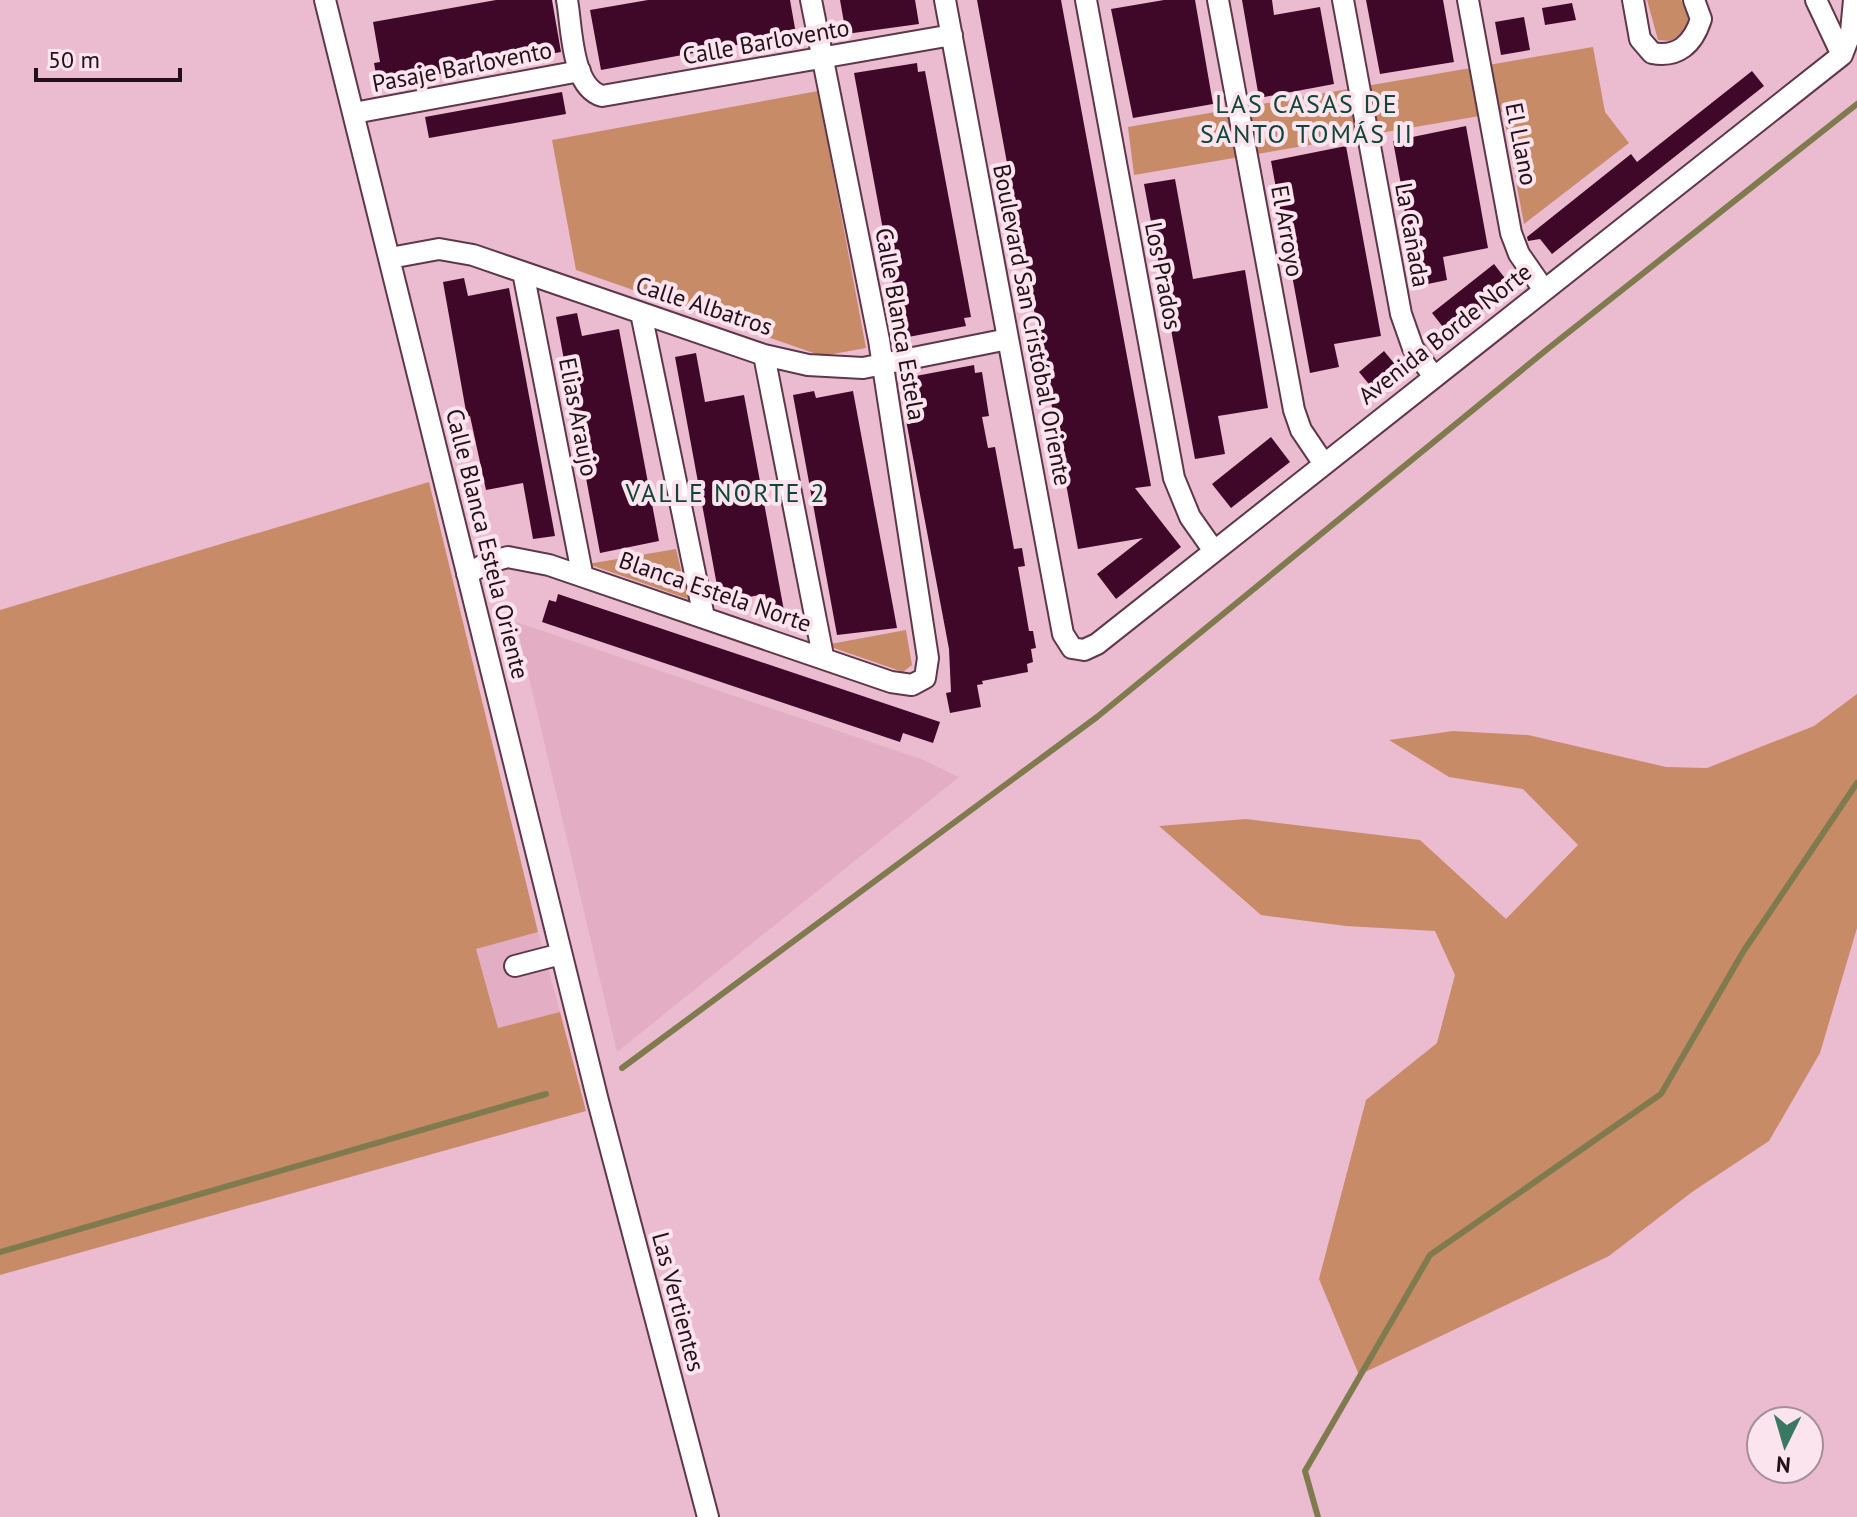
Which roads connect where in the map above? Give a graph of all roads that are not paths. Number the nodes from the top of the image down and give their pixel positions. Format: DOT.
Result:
graph roads {
  1 [pos="567,0"];
  2 [pos="811,0"];
  3 [pos="945,0"];
  4 [pos="1086,0"];
  5 [pos="1218,0"];
  6 [pos="1343,0"];
  7 [pos="1468,0"];
  8 [pos="1633,0"];
  9 [pos="1694,0"];
  10 [pos="1816,0"];
  11 [pos="1854,0"];
  12 [pos="329,1"];
  13 [pos="952,35"];
  14 [pos="1842,55"];
  15 [pos="821,58"];
  16 [pos="580,71"];
  17 [pos="354,113"];
  18 [pos="390,258"];
  19 [pos="523,272"];
  20 [pos="1544,290"];
  21 [pos="641,313"];
  22 [pos="1008,339"];
  23 [pos="764,355"];
  24 [pos="881,365"];
  25 [pos="1434,377"];
  26 [pos="1324,464"];
  27 [pos="1214,551"];
  28 [pos="582,573"];
  29 [pos="467,574"];
  30 [pos="704,617"];
  31 [pos="1079,650"];
  32 [pos="823,656"];
  33 [pos="928,658"];
  34 [pos="561,954"];
  35 [pos="515,966"];
  36 [pos="598,1101"];
  37 [pos="708,1517"];
  1 -- 16 [label="street"];
  2 -- 15 [label="street, Calle Blanca Estela"];
  3 -- 13 [label="street, Boulevard San Cristóbal Oriente"];
  4 -- 27 [label="street, Los Prados"];
  5 -- 26 [label="street, El Arroyo"];
  6 -- 25 [label="street, La Cañada"];
  7 -- 20 [label="street, El Llano"];
  8 -- 9 [label="street"];
  10 -- 14 [label="street"];
  11 -- 14 [label="street"];
  12 -- 17 [label="street, Calle Blanca Estela Oriente"];
  13 -- 15 [label="street, Calle Barlovento"];
  13 -- 22 [label="street, Boulevard San Cristóbal Oriente"];
  14 -- 20 [label="street, Avenida Borde Norte"];
  15 -- 16 [label="street, Calle Barlovento"];
  15 -- 24 [label="street, Calle Blanca Estela"];
  16 -- 17 [label="street, Pasaje Barlovento"];
  17 -- 18 [label="street, Calle Blanca Estela Oriente"];
  18 -- 19 [label="street, Calle Albatros"];
  18 -- 29 [label="street, Calle Blanca Estela Oriente"];
  19 -- 21 [label="street, Calle Albatros"];
  19 -- 28 [label="street, Elias Araujo"];
  20 -- 25 [label="street, Avenida Borde Norte"];
  21 -- 23 [label="street, Calle Albatros"];
  21 -- 30 [label="street"];
  22 -- 24 [label="street, Calle Albatros"];
  22 -- 31 [label="street, Boulevard San Cristóbal Oriente"];
  23 -- 24 [label="street, Calle Albatros"];
  23 -- 32 [label="street"];
  24 -- 33 [label="street, Calle Blanca Estela"];
  25 -- 26 [label="street, Avenida Borde Norte"];
  26 -- 27 [label="street, Avenida Borde Norte"];
  27 -- 31 [label="street, Avenida Borde Norte"];
  28 -- 29 [label="street, Blanca Estela Norte"];
  28 -- 30 [label="street, Blanca Estela Norte"];
  29 -- 34 [label="street, Calle Blanca Estela Oriente"];
  30 -- 32 [label="street, Blanca Estela Norte"];
  32 -- 33 [label="street, Blanca Estela Norte"];
  34 -- 35 [label="street"];
  34 -- 36 [label="street, Calle Blanca Estela Oriente"];
  36 -- 37 [label="street, Las Vertientes"];
}
